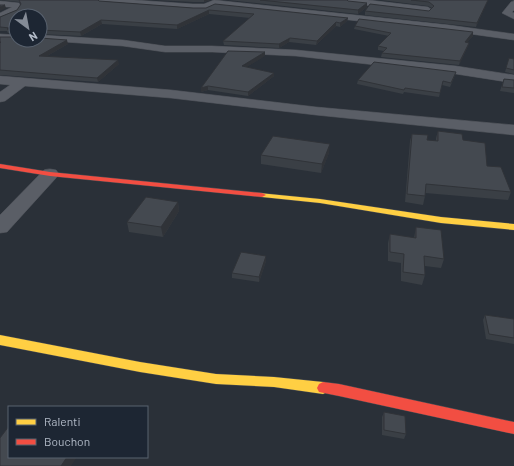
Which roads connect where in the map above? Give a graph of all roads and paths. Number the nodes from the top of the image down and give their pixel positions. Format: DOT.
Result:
graph roads {
  1 [pos="100,0"];
  2 [pos="348,0"];
  3 [pos="137,1"];
  4 [pos="216,2"];
  5 [pos="0,4"];
  6 [pos="514,4"];
  7 [pos="428,10"];
  8 [pos="514,16"];
  9 [pos="0,17"];
  10 [pos="514,37"];
  11 [pos="48,38"];
  12 [pos="514,78"];
  13 [pos="0,80"];
  14 [pos="22,82"];
  15 [pos="0,98"];
  16 [pos="514,130"];
  17 [pos="0,166"];
  18 [pos="50,174"];
  19 [pos="0,227"];
  20 [pos="514,227"];
  21 [pos="0,340"];
  22 [pos="514,428"];
  1 -- 3 [label="street"];
  2 -- 7 [label="street"];
  3 -- 4 [label="street"];
  4 -- 10 [label="street"];
  5 -- 9 [label="street"];
  6 -- 8 [label="street"];
  11 -- 12 [label="street"];
  13 -- 14 [label="street"];
  14 -- 15 [label="street"];
  14 -- 16 [label="street"];
  17 -- 18 [label="street"];
  18 -- 19 [label="street"];
  18 -- 20 [label="street"];
  21 -- 22 [label="street"];
}
